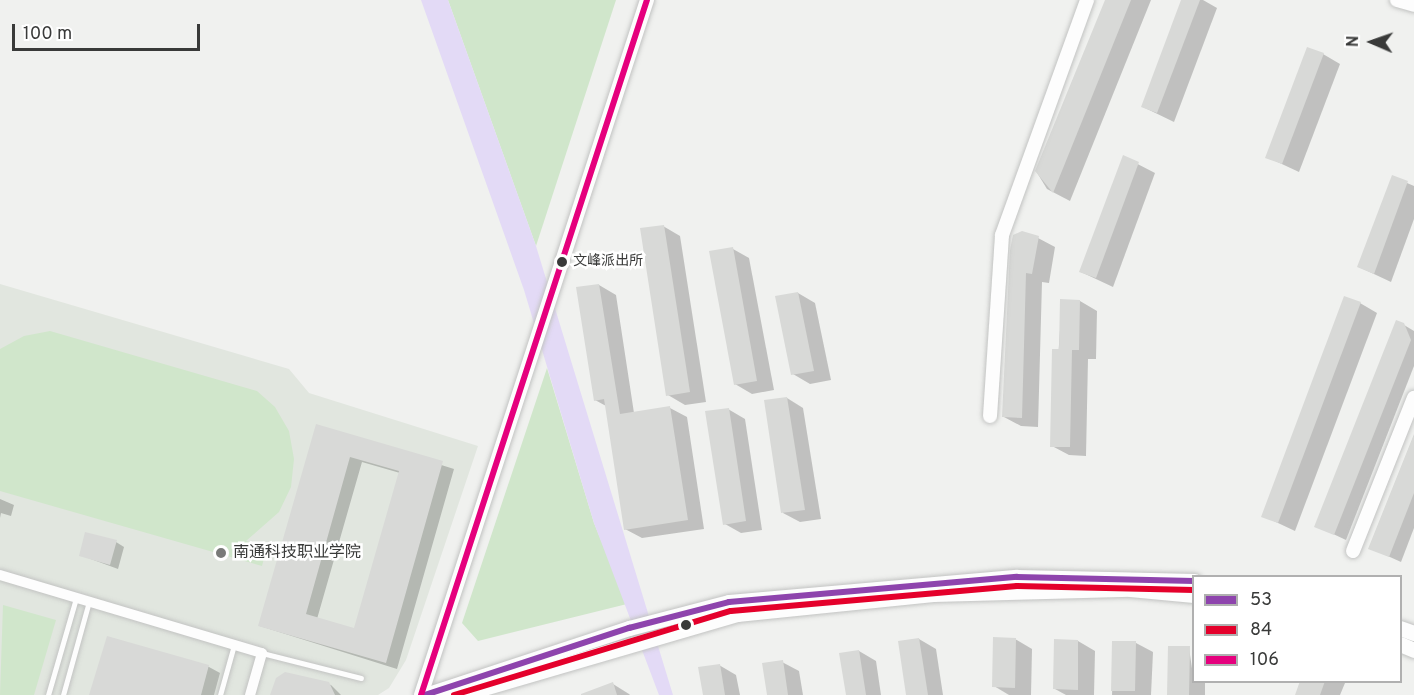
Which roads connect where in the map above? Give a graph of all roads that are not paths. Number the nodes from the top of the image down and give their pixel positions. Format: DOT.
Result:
graph roads {
  1 [pos="647,0"];
  2 [pos="1087,0"];
  3 [pos="1397,0"];
  4 [pos="1414,4"];
  5 [pos="1414,398"];
  6 [pos="990,416"];
  7 [pos="1353,551"];
  8 [pos="0,575"];
  9 [pos="1192,581"];
  10 [pos="1192,595"];
  11 [pos="76,597"];
  12 [pos="90,600"];
  13 [pos="658,628"];
  14 [pos="631,636"];
  15 [pos="234,645"];
  16 [pos="262,653"];
  17 [pos="361,678"];
  18 [pos="48,695"];
  19 [pos="63,695"];
  20 [pos="220,695"];
  21 [pos="250,695"];
  22 [pos="423,695"];
  23 [pos="460,695"];
  1 -- 22 [label="street"];
  2 -- 6 [label="street"];
  3 -- 4 [label="street"];
  5 -- 7 [label="street"];
  8 -- 11 [label="street"];
  9 -- 13 [label="main road"];
  10 -- 13 [label="main road"];
  11 -- 12 [label="street"];
  11 -- 18 [label="lane"];
  12 -- 15 [label="street"];
  12 -- 19 [label="lane"];
  13 -- 14 [label="main road"];
  14 -- 22 [label="main road"];
  14 -- 23 [label="main road"];
  15 -- 16 [label="street"];
  15 -- 20 [label="lane"];
  16 -- 17 [label="lane"];
  16 -- 21 [label="street"];
}
